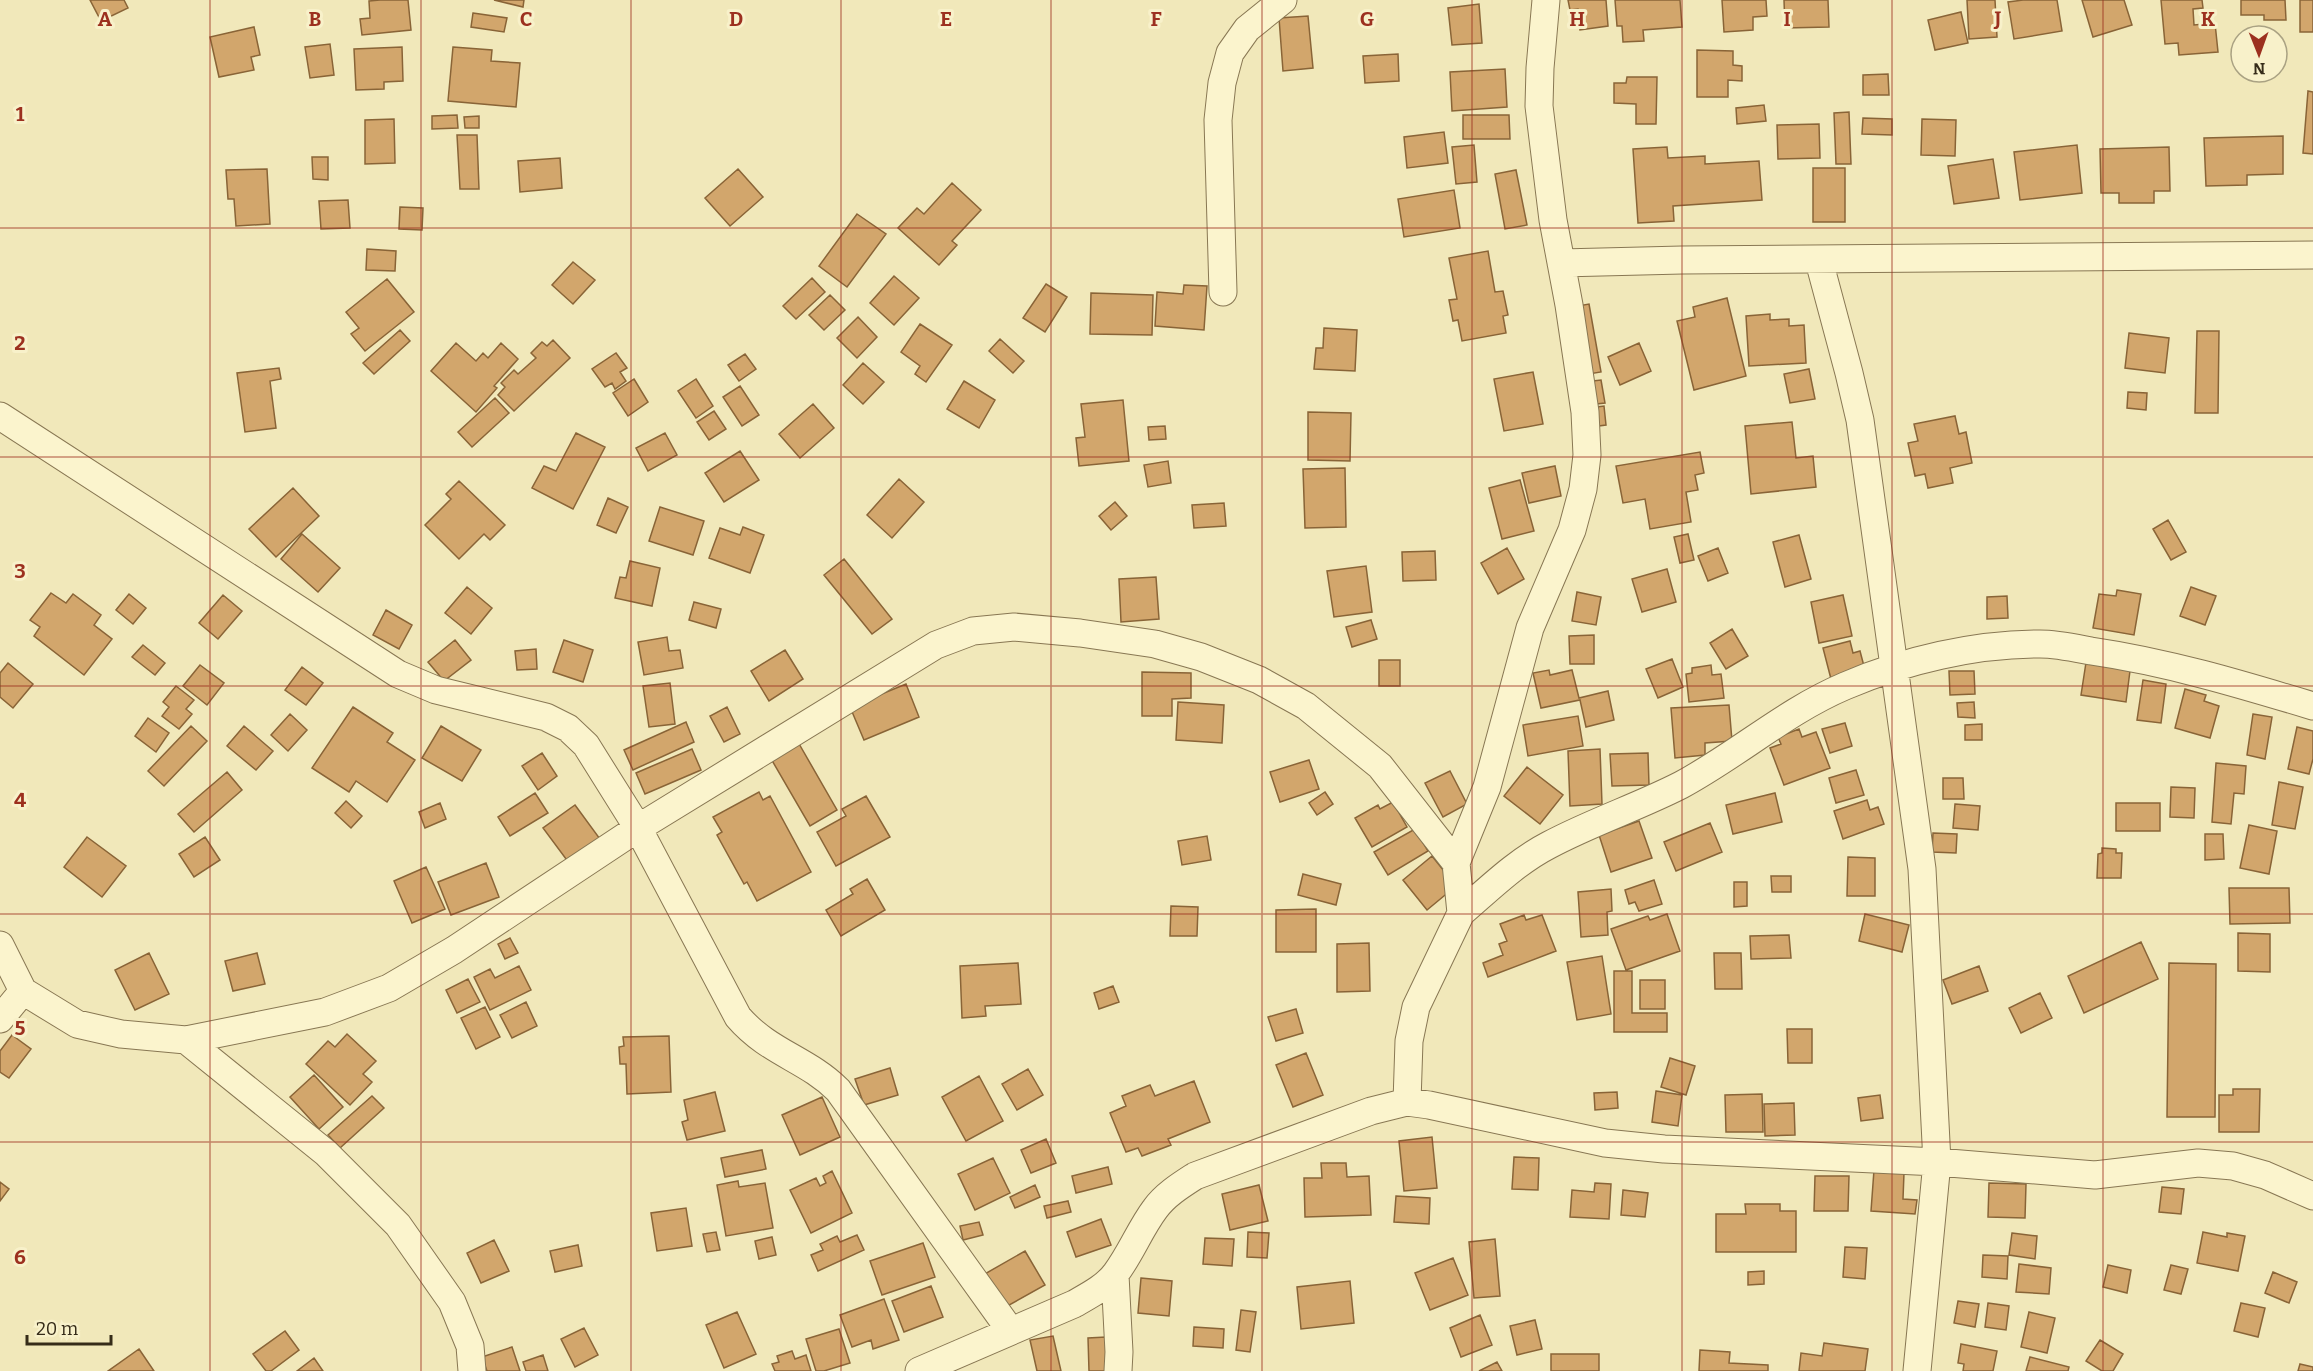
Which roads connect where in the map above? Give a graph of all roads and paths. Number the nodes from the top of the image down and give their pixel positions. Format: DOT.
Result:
graph roads {
  1 [pos="1283,0"];
  2 [pos="1546,0"];
  3 [pos="2313,255"];
  4 [pos="1819,261"];
  5 [pos="1561,264"];
  6 [pos="1223,292"];
  7 [pos="0,416"];
  8 [pos="1894,669"];
  9 [pos="2313,706"];
  10 [pos="638,828"];
  11 [pos="1456,863"];
  12 [pos="1461,913"];
  13 [pos="0,945"];
  14 [pos="23,991"];
  15 [pos="0,1019"];
  16 [pos="186,1040"];
  17 [pos="1407,1102"];
  18 [pos="1937,1162"];
  19 [pos="2313,1196"];
  20 [pos="1115,1275"];
  21 [pos="1010,1330"];
  22 [pos="472,1371"];
  23 [pos="919,1371"];
  24 [pos="1118,1371"];
  25 [pos="1917,1371"];
  1 -- 6 [label="street"];
  2 -- 5 [label="street"];
  3 -- 4 [label="street"];
  4 -- 5 [label="street"];
  4 -- 8 [label="street"];
  5 -- 11 [label="street"];
  7 -- 10 [label="street"];
  8 -- 9 [label="street"];
  8 -- 12 [label="street"];
  8 -- 18 [label="street"];
  10 -- 11 [label="street"];
  10 -- 16 [label="street"];
  10 -- 21 [label="street"];
  11 -- 12 [label="street"];
  12 -- 17 [label="street"];
  13 -- 14 [label="street"];
  14 -- 15 [label="street"];
  14 -- 16 [label="street"];
  16 -- 22 [label="street"];
  17 -- 18 [label="street"];
  17 -- 20 [label="street"];
  18 -- 19 [label="street"];
  18 -- 25 [label="street"];
  20 -- 21 [label="street"];
  20 -- 24 [label="street"];
  21 -- 23 [label="street"];
}
